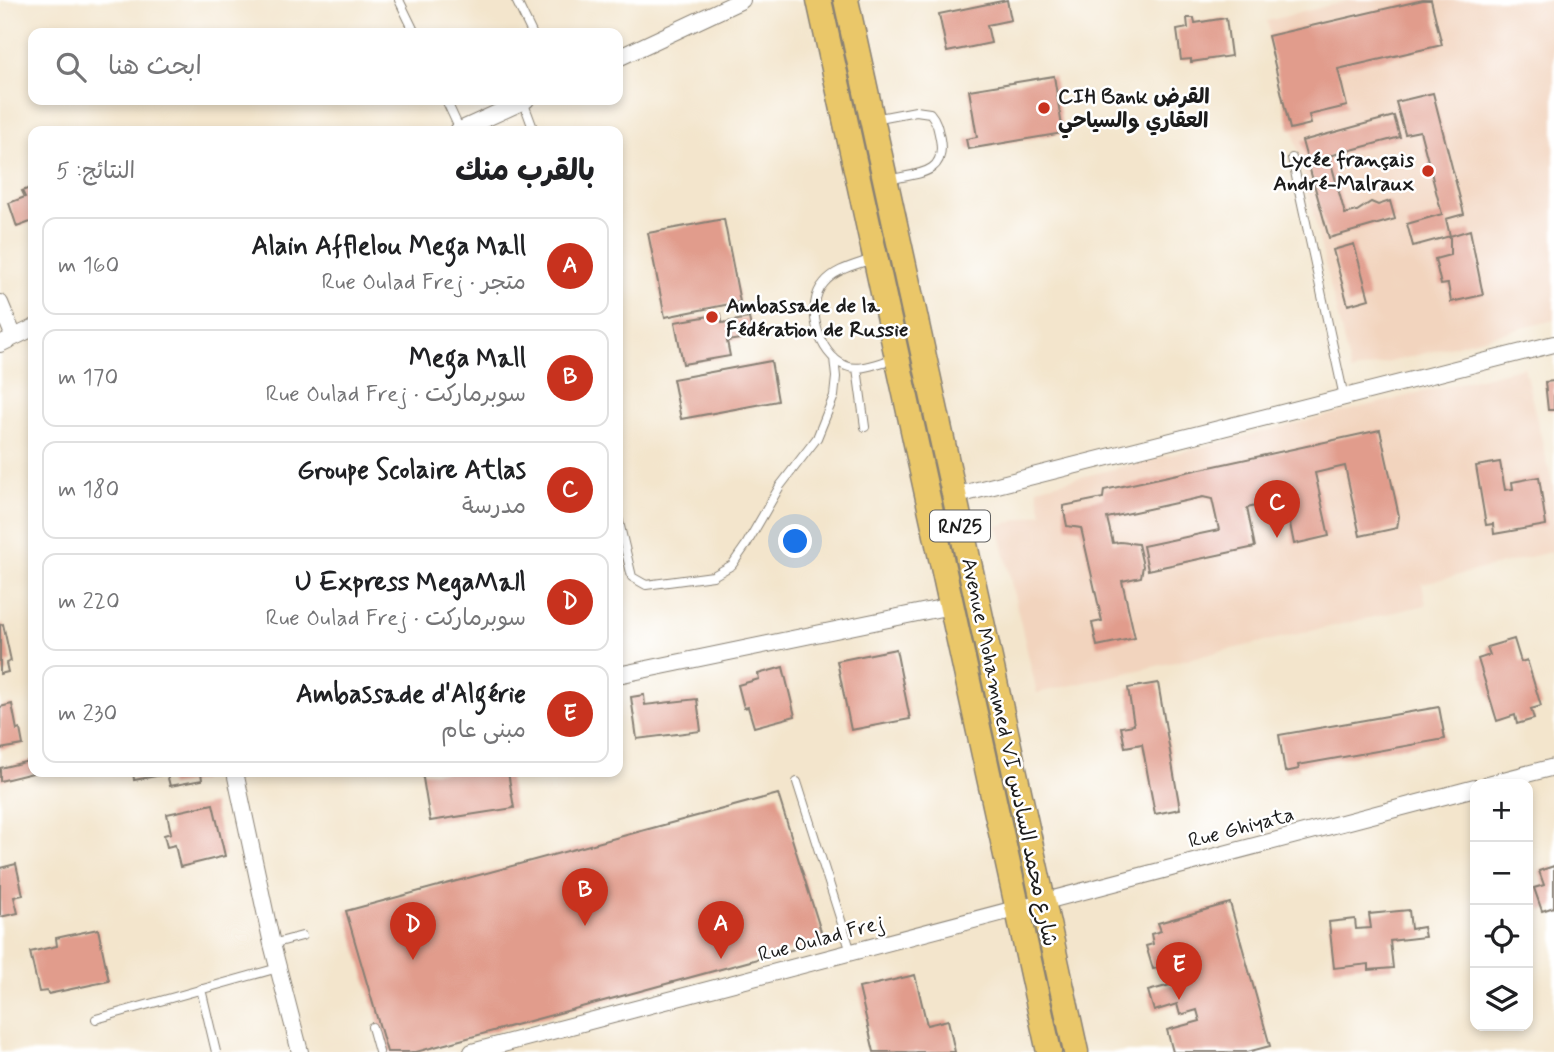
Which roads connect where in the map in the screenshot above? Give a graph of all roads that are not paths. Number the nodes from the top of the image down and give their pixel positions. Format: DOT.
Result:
graph roads {
  1 [pos="399,0"];
  2 [pos="516,0"];
  3 [pos="742,0"];
  4 [pos="820,0"];
  5 [pos="846,0"];
  6 [pos="413,28"];
  7 [pos="530,28"];
  8 [pos="623,56"];
  9 [pos="448,105"];
  10 [pos="515,105"];
  11 [pos="525,105"];
  12 [pos="872,120"];
  13 [pos="457,126"];
  14 [pos="470,126"];
  15 [pos="532,126"];
  16 [pos="1292,158"];
  17 [pos="885,181"];
  18 [pos="875,258"];
  19 [pos="0,303"];
  20 [pos="28,330"];
  21 [pos="7,340"];
  22 [pos="1554,344"];
  23 [pos="834,358"];
  24 [pos="897,359"];
  25 [pos="857,368"];
  26 [pos="1344,397"];
  27 [pos="865,427"];
  28 [pos="954,496"];
  29 [pos="623,541"];
  30 [pos="951,606"];
  31 [pos="623,674"];
  32 [pos="1554,767"];
  33 [pos="236,777"];
  34 [pos="1507,779"];
  35 [pos="797,782"];
  36 [pos="1470,789"];
  37 [pos="1042,901"];
  38 [pos="1018,908"];
  39 [pos="302,936"];
  40 [pos="272,944"];
  41 [pos="851,952"];
  42 [pos="278,968"];
  43 [pos="201,989"];
  44 [pos="96,1019"];
  45 [pos="372,1027"];
  46 [pos="216,1052"];
  47 [pos="300,1052"];
  48 [pos="379,1052"];
  49 [pos="472,1052"];
  50 [pos="1049,1052"];
  51 [pos="1076,1052"];
  1 -- 6 [label="lane"];
  2 -- 7 [label="lane"];
  3 -- 8 [label="street"];
  4 -- 18 [label="main road, Avenue Mohammed VI شارع محمد السادس / RN25"];
  5 -- 12 [label="main road, Avenue Mohammed VI شارع محمد السادس / RN25"];
  9 -- 13 [label="lane"];
  10 -- 14 [label="street"];
  11 -- 15 [label="lane"];
  12 -- 17 [label="main road, Avenue Mohammed VI شارع محمد السادس / RN25"];
  12 -- 17 [label="lane"];
  16 -- 26 [label="lane"];
  17 -- 28 [label="main road, Avenue Mohammed VI شارع محمد السادس / RN25"];
  18 -- 23 [label="lane"];
  18 -- 24 [label="main road, Avenue Mohammed VI شارع محمد السادس / RN25"];
  19 -- 21 [label="street"];
  20 -- 21 [label="street"];
  22 -- 26 [label="street"];
  23 -- 25 [label="lane"];
  23 -- 29 [label="lane"];
  24 -- 25 [label="lane"];
  24 -- 30 [label="main road, Avenue Mohammed VI شارع محمد السادس / RN25"];
  25 -- 27 [label="lane"];
  26 -- 28 [label="street"];
  28 -- 37 [label="main road, Avenue Mohammed VI شارع محمد السادس / RN25"];
  30 -- 31 [label="street"];
  30 -- 38 [label="main road, Avenue Mohammed VI شارع محمد السادس / RN25"];
  32 -- 34 [label="street"];
  33 -- 40 [label="street"];
  35 -- 41 [label="lane"];
  36 -- 37 [label="street, Rue Ghiyata"];
  37 -- 38 [label="street, Rue Ghiyata"];
  37 -- 51 [label="main road, Avenue Mohammed VI شارع محمد السادس / RN25"];
  38 -- 41 [label="street, Rue Oulad Frej"];
  38 -- 50 [label="main road, Avenue Mohammed VI شارع محمد السادس / RN25"];
  39 -- 40 [label="lane"];
  40 -- 42 [label="street"];
  41 -- 49 [label="street, Rue Oulad Frej"];
  42 -- 43 [label="lane"];
  42 -- 47 [label="street"];
  43 -- 44 [label="lane"];
  43 -- 46 [label="lane"];
  45 -- 48 [label="lane"];
}
